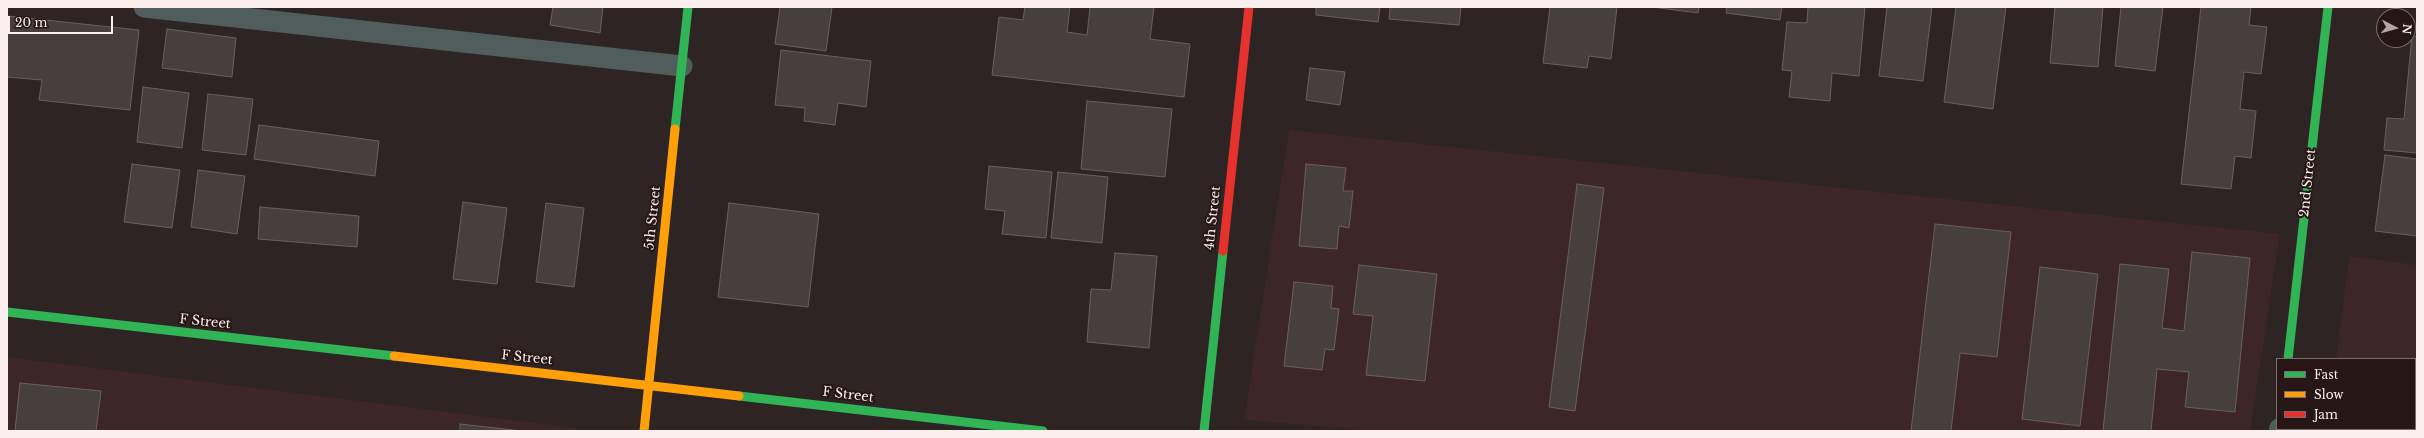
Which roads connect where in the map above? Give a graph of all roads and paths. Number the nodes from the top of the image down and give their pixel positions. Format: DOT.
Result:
graph roads {
  1 [pos="144,7"];
  2 [pos="688,7"];
  3 [pos="1249,7"];
  4 [pos="2328,7"];
  5 [pos="682,66"];
  6 [pos="7,312"];
  7 [pos="2288,358"];
  8 [pos="649,385"];
  9 [pos="644,431"];
  10 [pos="1043,431"];
  11 [pos="1204,431"];
  1 -- 5 [label="lane"];
  2 -- 5 [label="street, 5th Street"];
  3 -- 11 [label="street, 4th Street"];
  4 -- 7 [label="street, 2nd Street"];
  5 -- 8 [label="street, 5th Street"];
  6 -- 8 [label="street, F Street"];
  8 -- 9 [label="street, 5th Street"];
  8 -- 10 [label="street, F Street"];
}
